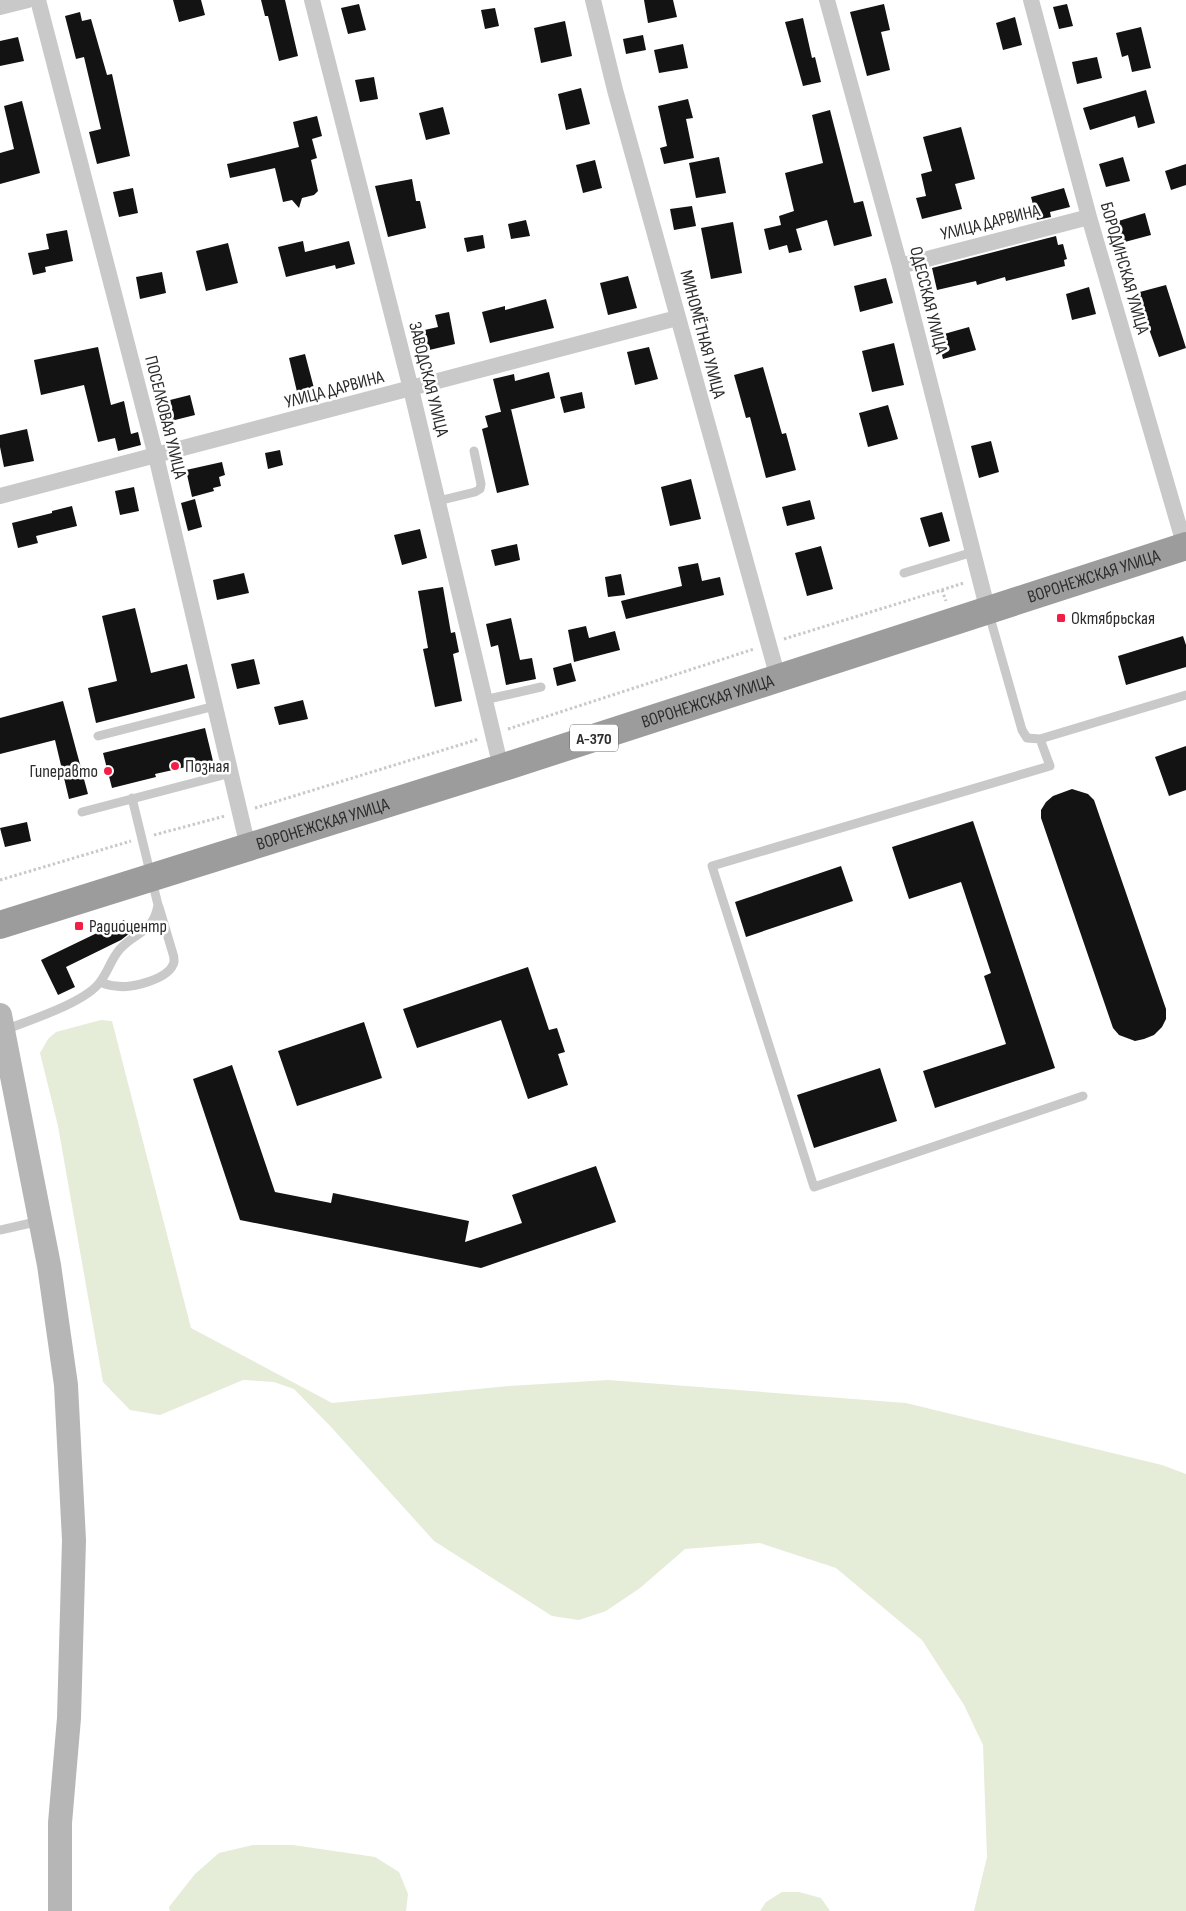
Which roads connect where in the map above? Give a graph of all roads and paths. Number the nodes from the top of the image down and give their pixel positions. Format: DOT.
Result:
graph roads {
  1 [pos="28,0"];
  2 [pos="38,0"];
  3 [pos="312,0"];
  4 [pos="593,0"];
  5 [pos="828,0"];
  6 [pos="1031,0"];
  7 [pos="0,6"];
  8 [pos="1089,217"];
  9 [pos="900,266"];
  10 [pos="677,318"];
  11 [pos="411,389"];
  12 [pos="474,451"];
  13 [pos="156,456"];
  14 [pos="0,496"];
  15 [pos="438,501"];
  16 [pos="1185,547"];
  17 [pos="972,552"];
  18 [pos="904,572"];
  19 [pos="988,611"];
  20 [pos="778,678"];
  21 [pos="541,687"];
  22 [pos="1186,695"];
  23 [pos="484,700"];
  24 [pos="216,706"];
  25 [pos="98,736"];
  26 [pos="1040,739"];
  27 [pos="501,768"];
  28 [pos="231,772"];
  29 [pos="132,798"];
  30 [pos="82,812"];
  31 [pos="248,847"];
  32 [pos="151,878"];
  33 [pos="158,905"];
  34 [pos="0,925"];
  35 [pos="100,982"];
  36 [pos="2,1022"];
  37 [pos="1083,1096"];
  38 [pos="40,1220"];
  39 [pos="0,1230"];
  40 [pos="60,1911"];
  1 -- 7 [label="street"];
  2 -- 13 [label="street, ПОСЕЛКОВАЯ УЛИЦА"];
  3 -- 11 [label="street, ЗАВОДСКАЯ УЛИЦА"];
  4 -- 10 [label="street, МИНОМЁТНАЯ УЛИЦА"];
  5 -- 9 [label="street, ОДЕССКАЯ УЛИЦА"];
  6 -- 8 [label="street, БОРОДИНСКАЯ УЛИЦА"];
  8 -- 9 [label="street, УЛИЦА ДАРВИНА"];
  8 -- 16 [label="street, БОРОДИНСКАЯ УЛИЦА"];
  9 -- 17 [label="street, ОДЕССКАЯ УЛИЦА"];
  10 -- 11 [label="street, УЛИЦА ДАРВИНА"];
  10 -- 20 [label="street, МИНОМЁТНАЯ УЛИЦА"];
  11 -- 13 [label="street, УЛИЦА ДАРВИНА"];
  11 -- 15 [label="street, ЗАВОДСКАЯ УЛИЦА"];
  12 -- 15 [label="lane"];
  13 -- 14 [label="street, УЛИЦА ДАРВИНА"];
  13 -- 24 [label="street, ПОСЕЛКОВАЯ УЛИЦА"];
  15 -- 23 [label="street, ЗАВОДСКАЯ УЛИЦА"];
  16 -- 19 [label="highway, ВОРОНЕЖСКАЯ УЛИЦА / А-370"];
  17 -- 18 [label="lane"];
  17 -- 19 [label="street, ОДЕССКАЯ УЛИЦА"];
  19 -- 20 [label="highway, ВОРОНЕЖСКАЯ УЛИЦА / А-370"];
  19 -- 26 [label="lane"];
  20 -- 27 [label="highway, ВОРОНЕЖСКАЯ УЛИЦА / А-370"];
  21 -- 23 [label="lane"];
  22 -- 26 [label="lane"];
  23 -- 27 [label="street, ЗАВОДСКАЯ УЛИЦА"];
  24 -- 25 [label="lane"];
  24 -- 28 [label="street, ПОСЕЛКОВАЯ УЛИЦА"];
  26 -- 37 [label="lane"];
  27 -- 31 [label="highway, ВОРОНЕЖСКАЯ УЛИЦА / А-370"];
  28 -- 29 [label="lane"];
  28 -- 31 [label="street, ПОСЕЛКОВАЯ УЛИЦА"];
  29 -- 30 [label="lane"];
  29 -- 32 [label="lane"];
  31 -- 32 [label="highway, ВОРОНЕЖСКАЯ УЛИЦА / А-370"];
  32 -- 33 [label="lane"];
  32 -- 34 [label="highway, ВОРОНЕЖСКАЯ УЛИЦА / А-370"];
  33 -- 35 [label="lane"];
  33 -- 35 [label="lane"];
  35 -- 36 [label="lane"];
  36 -- 38 [label="main road"];
  38 -- 39 [label="lane"];
  38 -- 40 [label="main road"];
}
